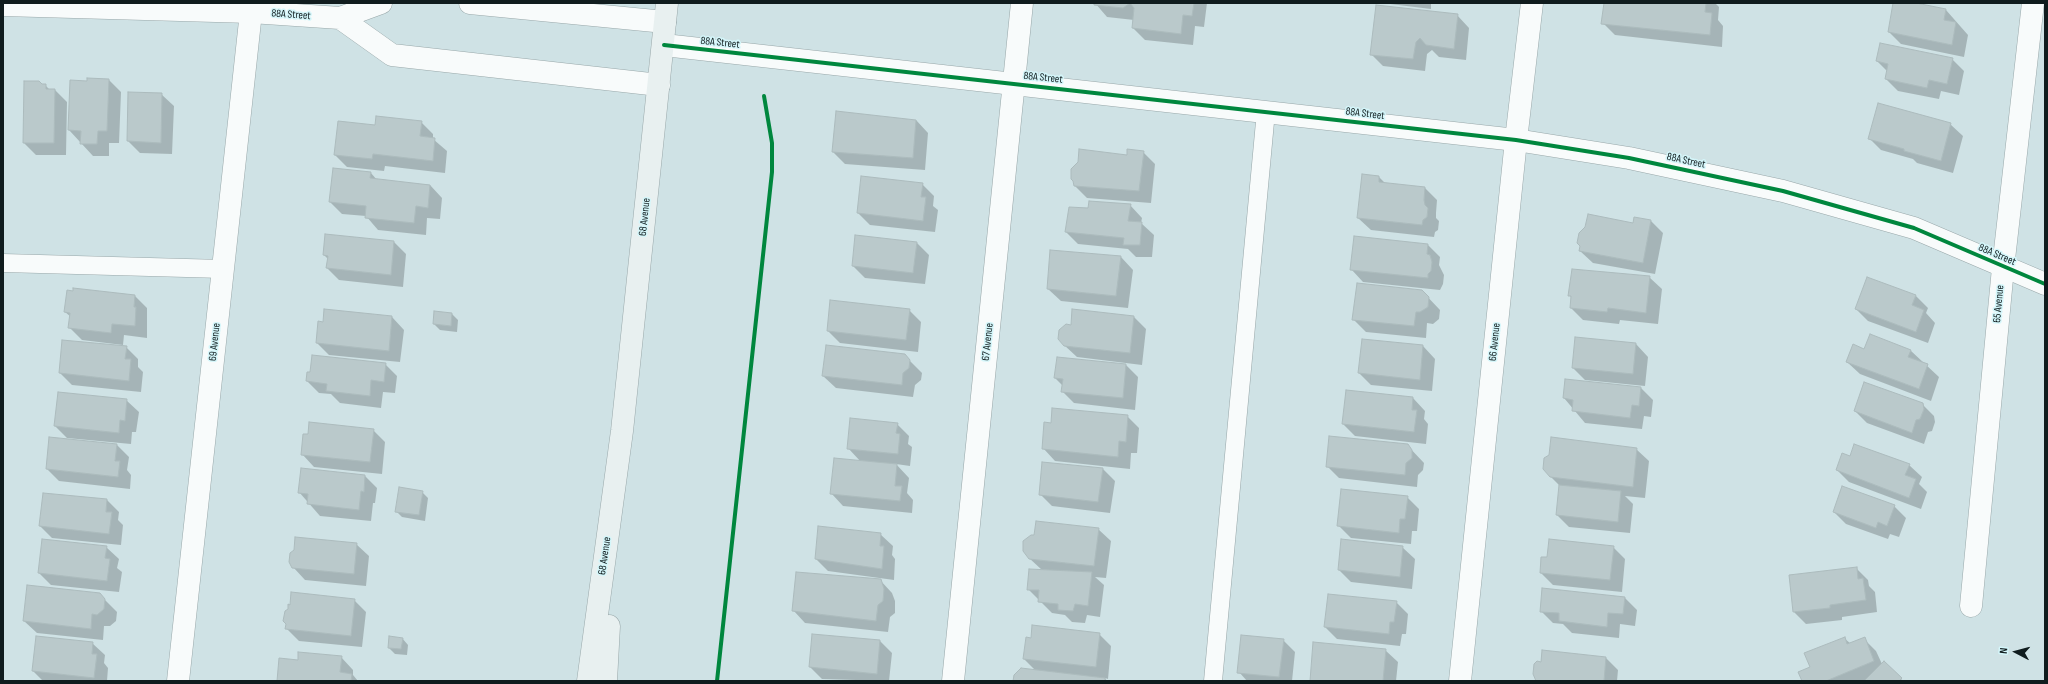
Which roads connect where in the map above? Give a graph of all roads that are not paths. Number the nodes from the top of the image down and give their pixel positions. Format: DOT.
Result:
graph roads {
  1 [pos="381,3"];
  2 [pos="470,3"];
  3 [pos="1022,3"];
  4 [pos="1532,3"];
  5 [pos="2033,3"];
  6 [pos="3,5"];
  7 [pos="252,8"];
  8 [pos="666,13"];
  9 [pos="340,18"];
  10 [pos="664,46"];
  11 [pos="1014,84"];
  12 [pos="660,85"];
  13 [pos="1266,111"];
  14 [pos="1516,140"];
  15 [pos="3,263"];
  16 [pos="2003,268"];
  17 [pos="223,269"];
  18 [pos="2045,284"];
  19 [pos="622,431"];
  20 [pos="1971,606"];
  21 [pos="178,681"];
  22 [pos="588,681"];
  23 [pos="606,681"];
  24 [pos="953,681"];
  25 [pos="1213,681"];
  26 [pos="1460,681"];
  1 -- 9 [label="street, 88A Street"];
  2 -- 8 [label="street"];
  3 -- 11 [label="street, 67 Avenue"];
  4 -- 14 [label="street, 66 Avenue"];
  5 -- 16 [label="street, 65 Avenue"];
  6 -- 7 [label="street, 88A Street"];
  7 -- 9 [label="street, 88A Street"];
  7 -- 17 [label="street, 69 Avenue"];
  8 -- 10 [label="main road, 68 Avenue"];
  9 -- 12 [label="street"];
  10 -- 11 [label="street, 88A Street"];
  10 -- 12 [label="main road, 68 Avenue"];
  11 -- 13 [label="street, 88A Street"];
  11 -- 24 [label="street, 67 Avenue"];
  12 -- 19 [label="main road, 68 Avenue"];
  13 -- 14 [label="street, 88A Street"];
  13 -- 25 [label="lane"];
  14 -- 16 [label="street, 88A Street"];
  14 -- 26 [label="street, 66 Avenue"];
  15 -- 17 [label="lane"];
  16 -- 18 [label="street, 88A Street"];
  16 -- 20 [label="street, 65 Avenue"];
  17 -- 21 [label="street, 69 Avenue"];
  19 -- 22 [label="main road, 68 Avenue"];
  19 -- 23 [label="main road, 68 Avenue"];
}
